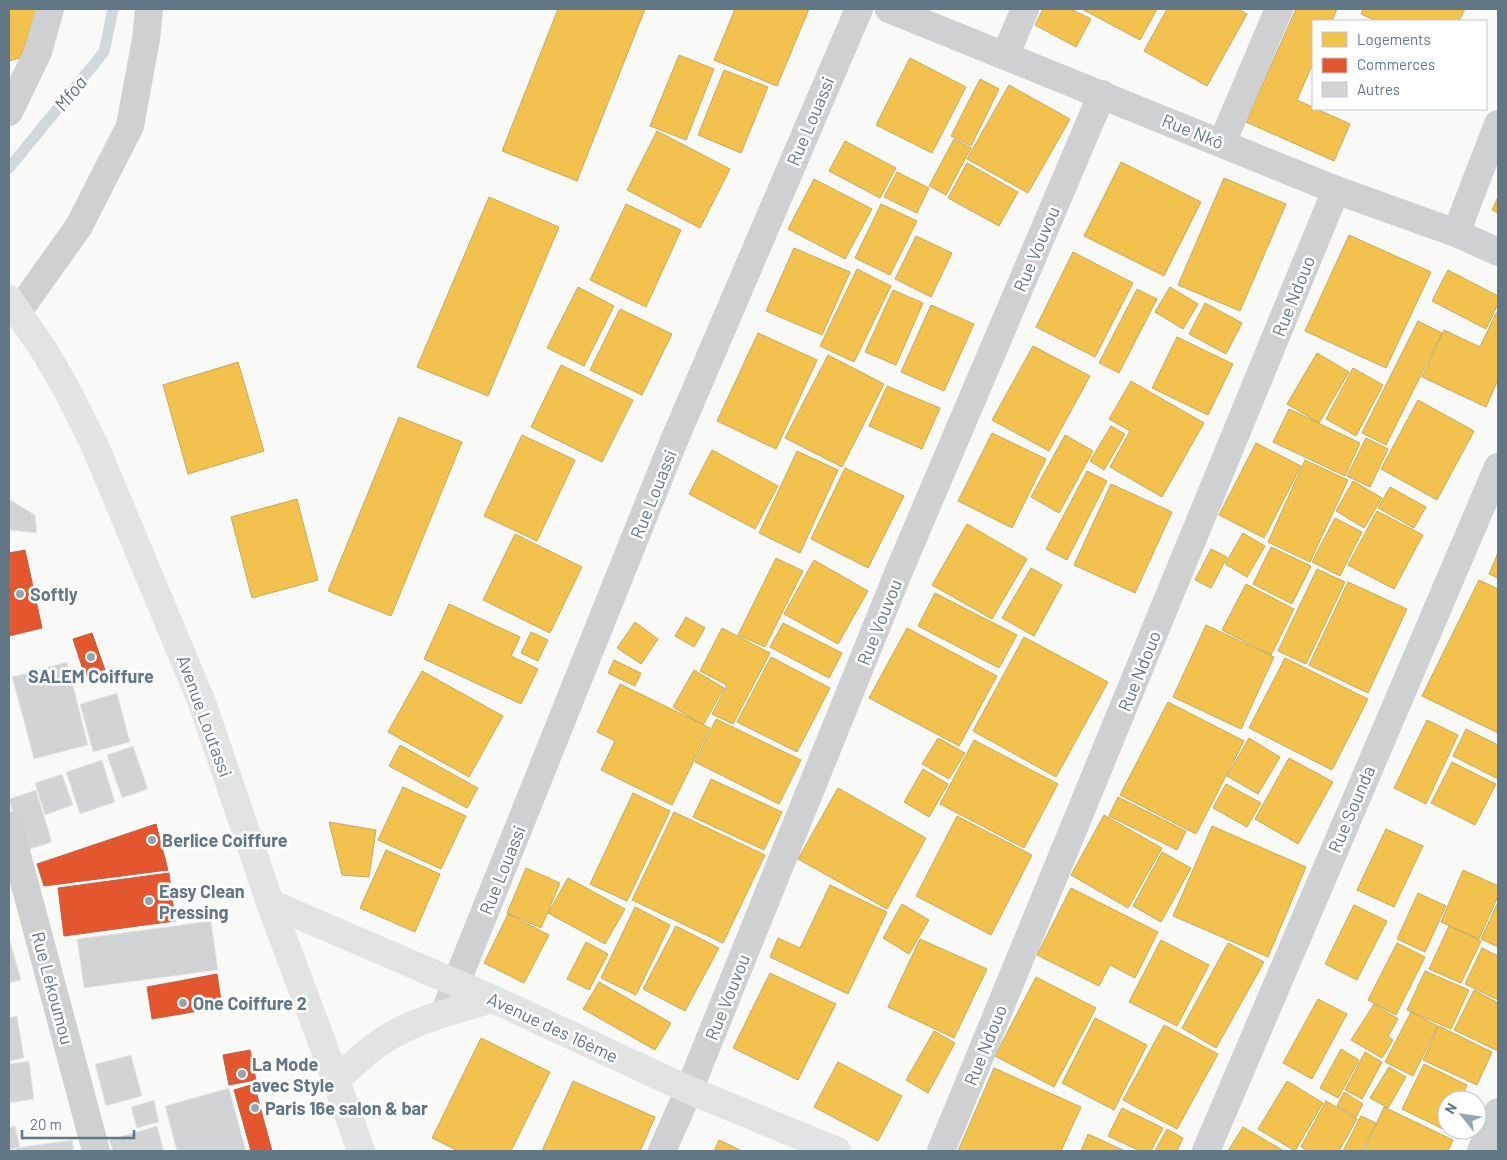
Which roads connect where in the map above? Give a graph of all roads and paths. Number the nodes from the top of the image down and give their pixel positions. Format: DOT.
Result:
graph roads {
  1 [pos="50,9"];
  2 [pos="149,9"];
  3 [pos="858,9"];
  4 [pos="889,9"];
  5 [pos="1025,9"];
  6 [pos="1279,9"];
  7 [pos="1005,56"];
  8 [pos="1102,94"];
  9 [pos="9,112"];
  10 [pos="1498,124"];
  11 [pos="1222,143"];
  12 [pos="1336,190"];
  13 [pos="1456,233"];
  14 [pos="1498,252"];
  15 [pos="13,306"];
  16 [pos="1498,466"];
  17 [pos="9,825"];
  18 [pos="270,903"];
  19 [pos="456,984"];
  20 [pos="493,999"];
  21 [pos="444,1013"];
  22 [pos="336,1080"];
  23 [pos="689,1090"];
  24 [pos="1498,1112"];
  25 [pos="96,1151"];
  26 [pos="361,1151"];
  27 [pos="662,1151"];
  28 [pos="837,1151"];
  29 [pos="941,1151"];
  30 [pos="1206,1151"];
  31 [pos="1481,1151"];
  1 -- 9 [label="street"];
  2 -- 15 [label="street"];
  3 -- 19 [label="street, Rue Louassi"];
  4 -- 7 [label="street, Rue Nkô"];
  5 -- 7 [label="street"];
  6 -- 11 [label="street"];
  7 -- 8 [label="street, Rue Nkô"];
  8 -- 11 [label="street, Rue Nkô"];
  8 -- 23 [label="street, Rue Vouvou"];
  10 -- 13 [label="street"];
  11 -- 12 [label="street, Rue Nkô"];
  12 -- 13 [label="street, Rue Nkô"];
  12 -- 29 [label="street, Rue Ndouo"];
  13 -- 14 [label="street, Rue Nkô"];
  15 -- 18 [label="main road, Avenue Loutassi"];
  16 -- 30 [label="street, Rue Sounda"];
  17 -- 25 [label="street, Rue Lékoumou"];
  18 -- 19 [label="main road, Avenue des 16ème"];
  18 -- 22 [label="main road, Avenue Loutassi"];
  19 -- 20 [label="main road, Avenue des 16ème"];
  19 -- 21 [label="street, Rue Louassi"];
  20 -- 21 [label="main road"];
  20 -- 23 [label="main road, Avenue des 16ème"];
  21 -- 22 [label="main road"];
  22 -- 26 [label="main road, Avenue Loutassi"];
  23 -- 27 [label="street, Rue Vouvou"];
  23 -- 28 [label="main road, Avenue des 16ème"];
  24 -- 31 [label="street"];
}
